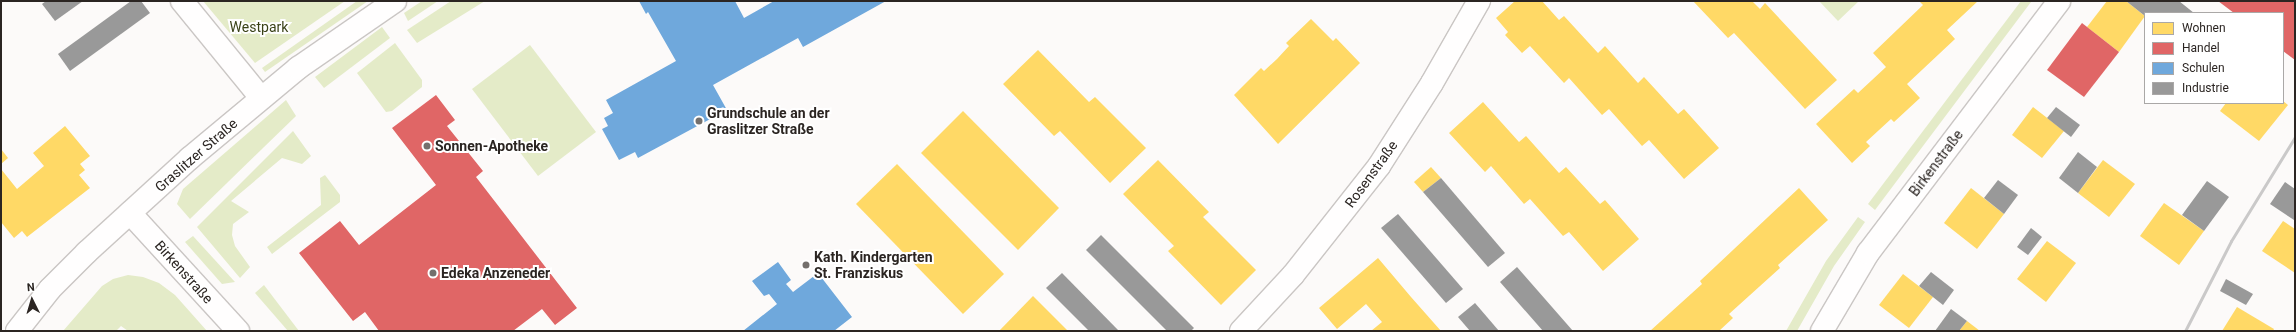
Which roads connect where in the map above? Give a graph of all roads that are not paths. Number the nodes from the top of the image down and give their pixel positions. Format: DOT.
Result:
graph roads {
  1 [pos="182,1"];
  2 [pos="395,1"];
  3 [pos="1478,1"];
  4 [pos="2059,1"];
  5 [pos="261,98"];
  6 [pos="130,213"];
  7 [pos="16,331"];
  8 [pos="238,331"];
  9 [pos="1241,331"];
  10 [pos="1822,331"];
  1 -- 5 [label="street"];
  2 -- 5 [label="street, Graslitzer Straße"];
  3 -- 9 [label="street, Rosenstraße"];
  4 -- 10 [label="street, Birkenstraße"];
  5 -- 6 [label="street, Graslitzer Straße"];
  6 -- 7 [label="street, Graslitzer Straße"];
  6 -- 8 [label="street, Birkenstraße"];
}
